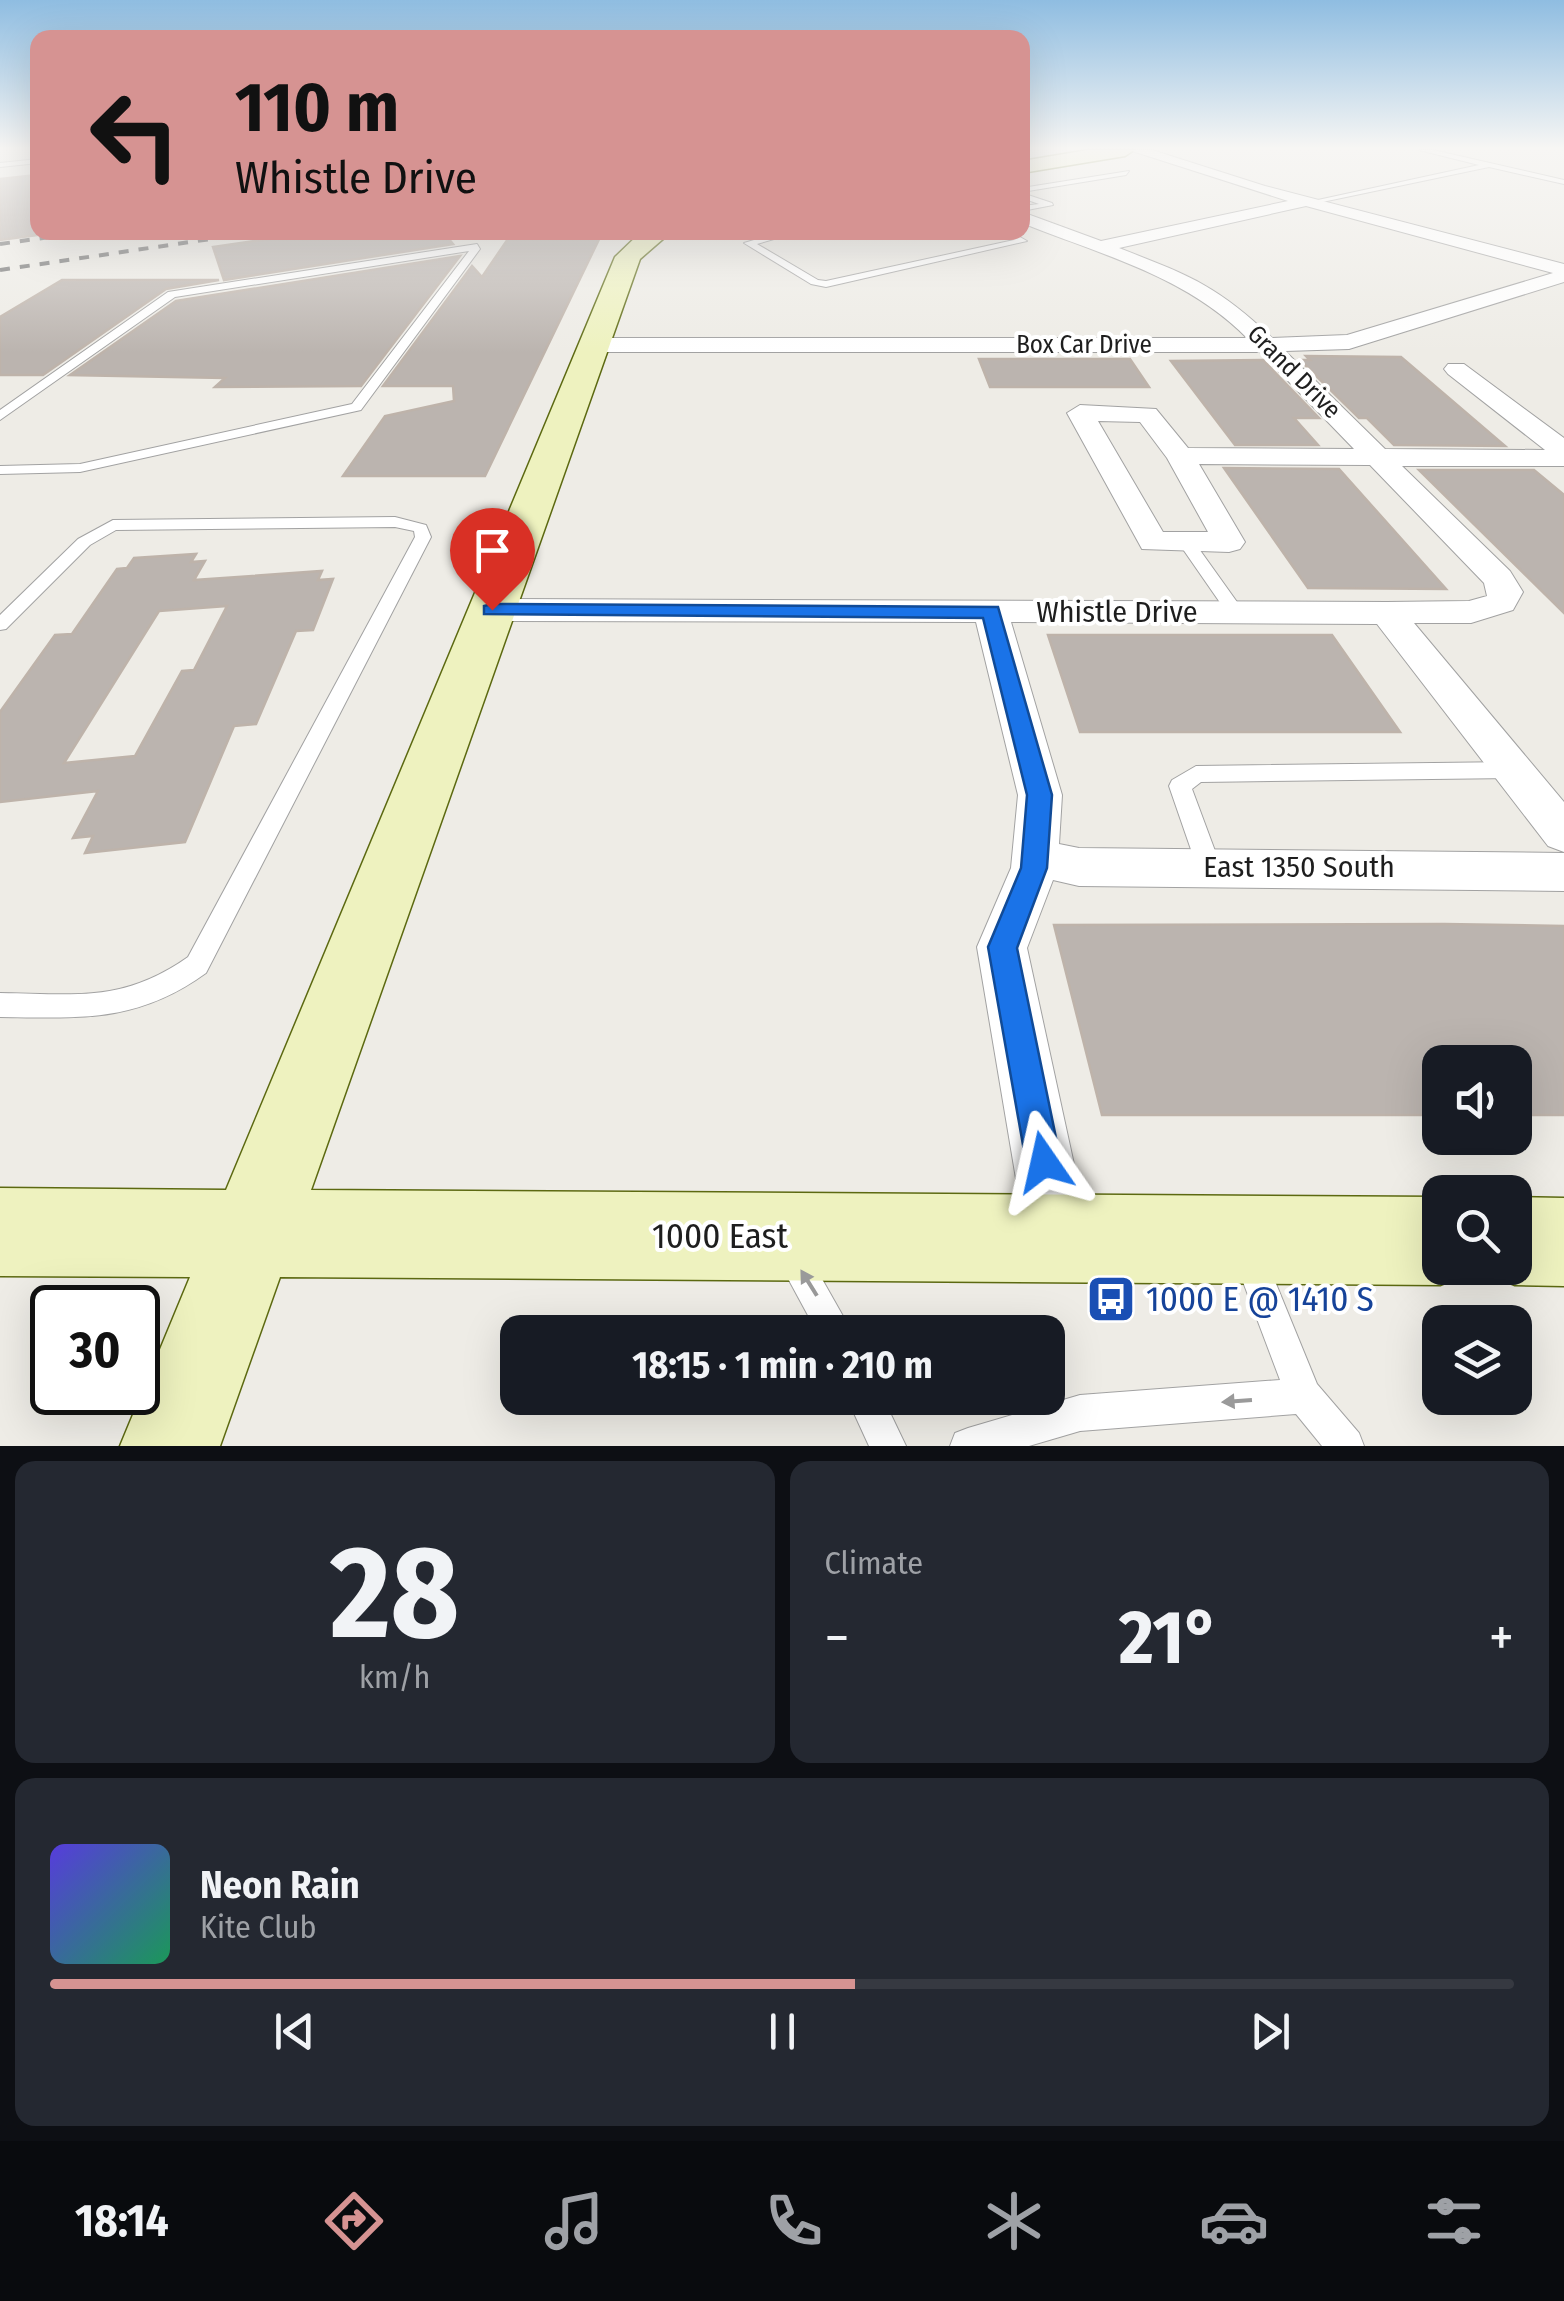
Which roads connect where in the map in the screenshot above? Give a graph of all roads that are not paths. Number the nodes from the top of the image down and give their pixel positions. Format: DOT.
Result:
graph roads {
  1 [pos="1239,217"];
  2 [pos="1374,217"];
  3 [pos="1385,217"];
  4 [pos="1030,220"];
  5 [pos="645,240"];
  6 [pos="761,240"];
  7 [pos="1019,240"];
  8 [pos="1099,247"];
  9 [pos="1564,261"];
  10 [pos="1564,273"];
  11 [pos="594,345"];
  12 [pos="1270,346"];
  13 [pos="1456,369"];
  14 [pos="0,416"];
  15 [pos="1564,455"];
  16 [pos="1180,456"];
  17 [pos="1381,458"];
  18 [pos="0,470"];
  19 [pos="1186,542"];
  20 [pos="1501,602"];
  21 [pos="492,610"];
  22 [pos="991,612"];
  23 [pos="1236,613"];
  24 [pos="1387,613"];
  25 [pos="0,625"];
  26 [pos="1513,770"];
  27 [pos="1564,834"];
  28 [pos="1035,858"];
  29 [pos="1209,867"];
  30 [pos="1564,872"];
  31 [pos="0,1005"];
  32 [pos="0,1232"];
  33 [pos="250,1234"];
  34 [pos="779,1236"];
  35 [pos="1058,1238"];
  36 [pos="1242,1239"];
  37 [pos="1422,1241"];
  38 [pos="1532,1242"];
  39 [pos="1564,1242"];
  40 [pos="825,1315"];
  41 [pos="1304,1396"];
  42 [pos="874,1415"];
  43 [pos="170,1446"];
  44 [pos="888,1446"];
  45 [pos="968,1446"];
  46 [pos="1346,1446"];
  1 -- 8 [label="street"];
  2 -- 10 [label="street"];
  3 -- 9 [label="street"];
  4 -- 8 [label="street, Grand Drive"];
  5 -- 11 [label="street"];
  6 -- 7 [label="lane"];
  8 -- 12 [label="street, Grand Drive"];
  10 -- 12 [label="street, Box Car Drive"];
  11 -- 12 [label="street, Box Car Drive"];
  11 -- 21 [label="street"];
  12 -- 17 [label="street, Grand Drive"];
  13 -- 15 [label="street"];
  14 -- 18 [label="lane"];
  15 -- 17 [label="street"];
  16 -- 17 [label="street"];
  16 -- 19 [label="street"];
  16 -- 19 [label="street"];
  17 -- 20 [label="street, Grand Drive"];
  19 -- 23 [label="lane"];
  20 -- 24 [label="street, Whistle Drive"];
  21 -- 22 [label="street, Whistle Drive"];
  21 -- 33 [label="street"];
  22 -- 23 [label="street, Whistle Drive"];
  22 -- 28 [label="street"];
  23 -- 24 [label="street, Whistle Drive"];
  24 -- 26 [label="street"];
  25 -- 31 [label="lane"];
  26 -- 27 [label="street"];
  26 -- 29 [label="lane"];
  28 -- 29 [label="street, East 1350 South"];
  28 -- 35 [label="street"];
  29 -- 30 [label="street, East 1350 South"];
  32 -- 33 [label="street, 1000 East"];
  33 -- 34 [label="street, 1000 East"];
  33 -- 43 [label="street"];
  34 -- 35 [label="street, 1000 East"];
  40 -- 34 [label="lane, one-way"];
  35 -- 36 [label="street, 1000 East"];
  36 -- 37 [label="street, 1000 East"];
  36 -- 41 [label="lane"];
  38 -- 39 [label="street"];
  41 -- 45 [label="lane, one-way"];
  41 -- 46 [label="lane"];
  42 -- 44 [label="lane"];
}
